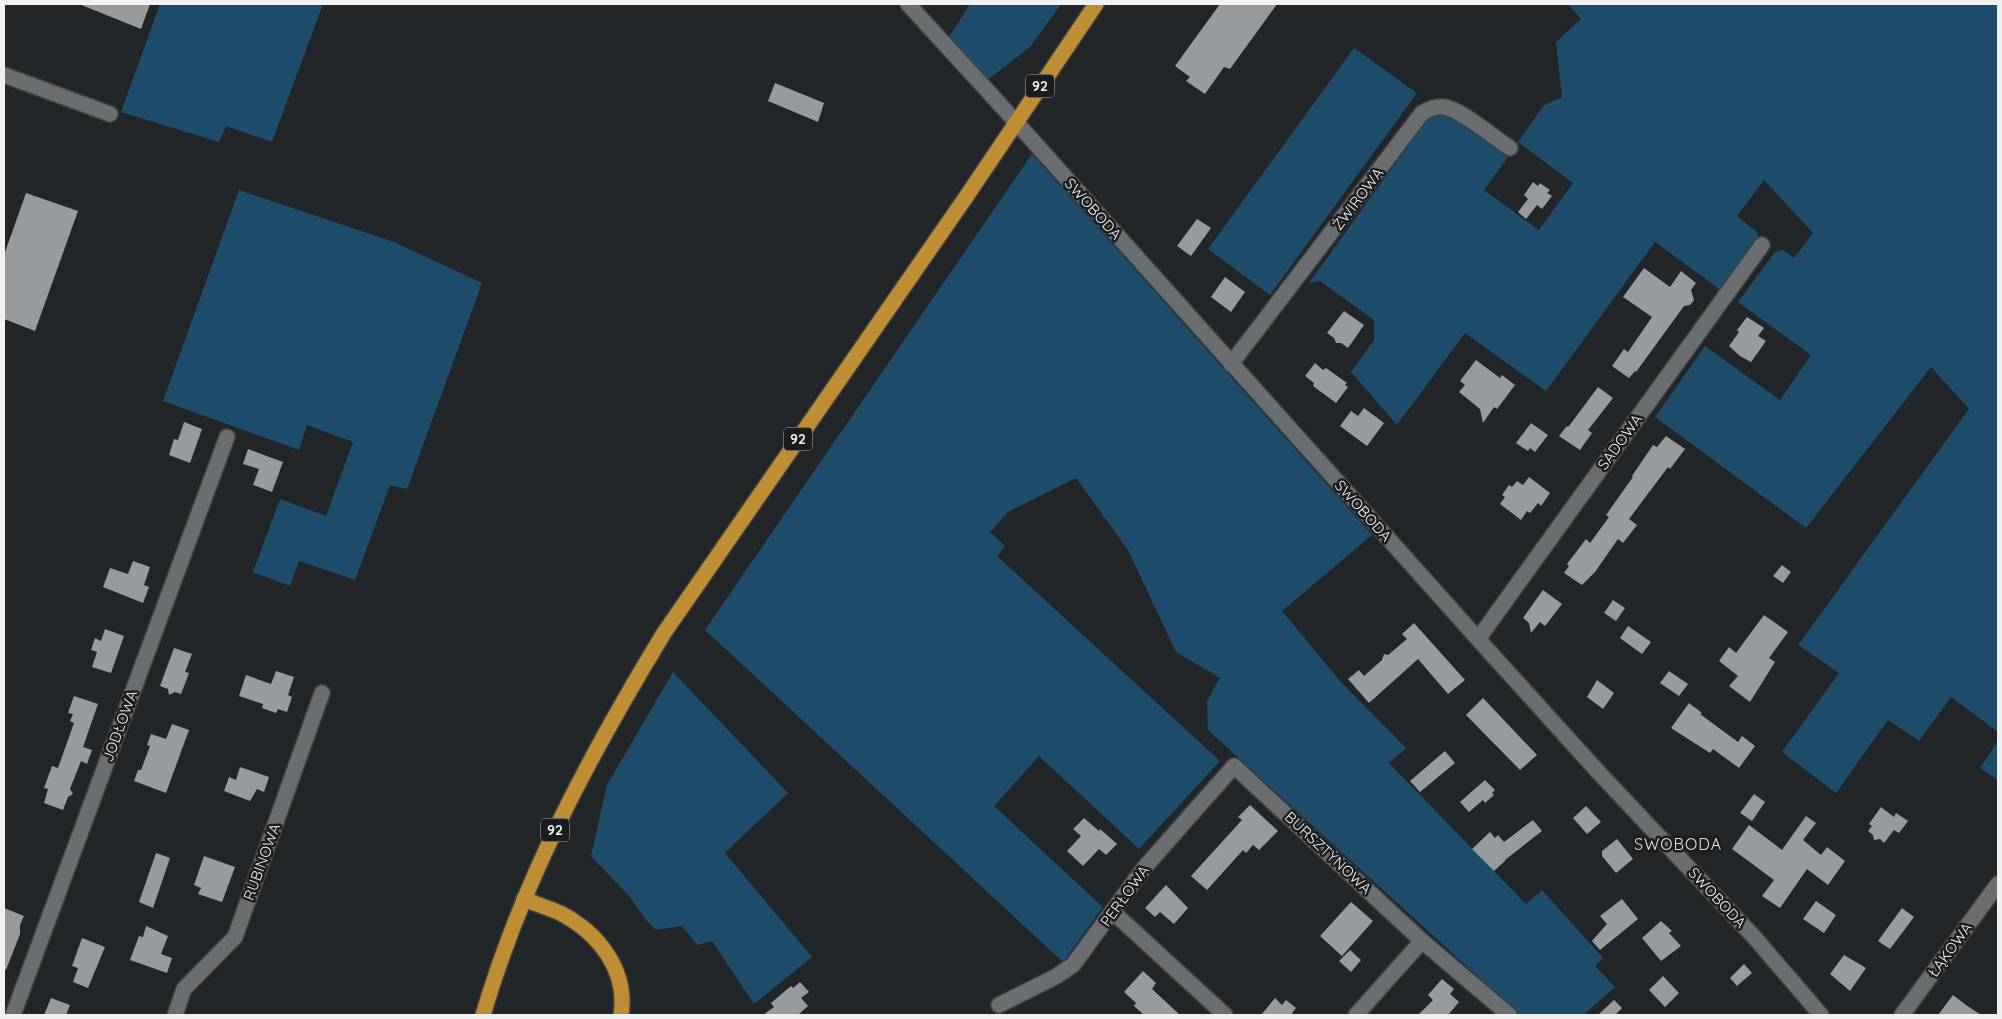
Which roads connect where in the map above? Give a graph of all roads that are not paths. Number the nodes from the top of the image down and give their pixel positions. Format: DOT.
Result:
graph roads {
  1 [pos="908,4"];
  2 [pos="1096,4"];
  3 [pos="4,74"];
  4 [pos="110,114"];
  5 [pos="1016,122"];
  6 [pos="1510,148"];
  7 [pos="1762,245"];
  8 [pos="1231,364"];
  9 [pos="227,437"];
  10 [pos="1478,639"];
  11 [pos="322,693"];
  12 [pos="1234,766"];
  13 [pos="1998,884"];
  14 [pos="524,899"];
  15 [pos="1114,912"];
  16 [pos="1422,941"];
  17 [pos="999,1005"];
  18 [pos="13,1015"];
  19 [pos="175,1015"];
  20 [pos="483,1015"];
  21 [pos="621,1015"];
  22 [pos="1225,1015"];
  23 [pos="1356,1015"];
  24 [pos="1509,1015"];
  25 [pos="1821,1015"];
  26 [pos="1902,1015"];
  1 -- 5 [label="street, SWOBODA"];
  2 -- 5 [label="main road, 92"];
  3 -- 4 [label="street"];
  5 -- 8 [label="street, SWOBODA"];
  5 -- 14 [label="main road, 92"];
  6 -- 8 [label="street, ŻWIROWA"];
  7 -- 10 [label="street, SADOWA"];
  8 -- 10 [label="street, SWOBODA"];
  9 -- 18 [label="street, JODŁOWA"];
  10 -- 25 [label="street, SWOBODA"];
  11 -- 19 [label="street, RUBINOWA"];
  12 -- 15 [label="street, PERŁOWA"];
  12 -- 16 [label="street, BURSZTYNOWA"];
  13 -- 26 [label="street, ŁĄKOWA"];
  14 -- 20 [label="main road, 92"];
  14 -- 21 [label="main road"];
  15 -- 17 [label="street, PERŁOWA"];
  15 -- 22 [label="street"];
  16 -- 23 [label="street"];
  16 -- 24 [label="street, BURSZTYNOWA"];
}
